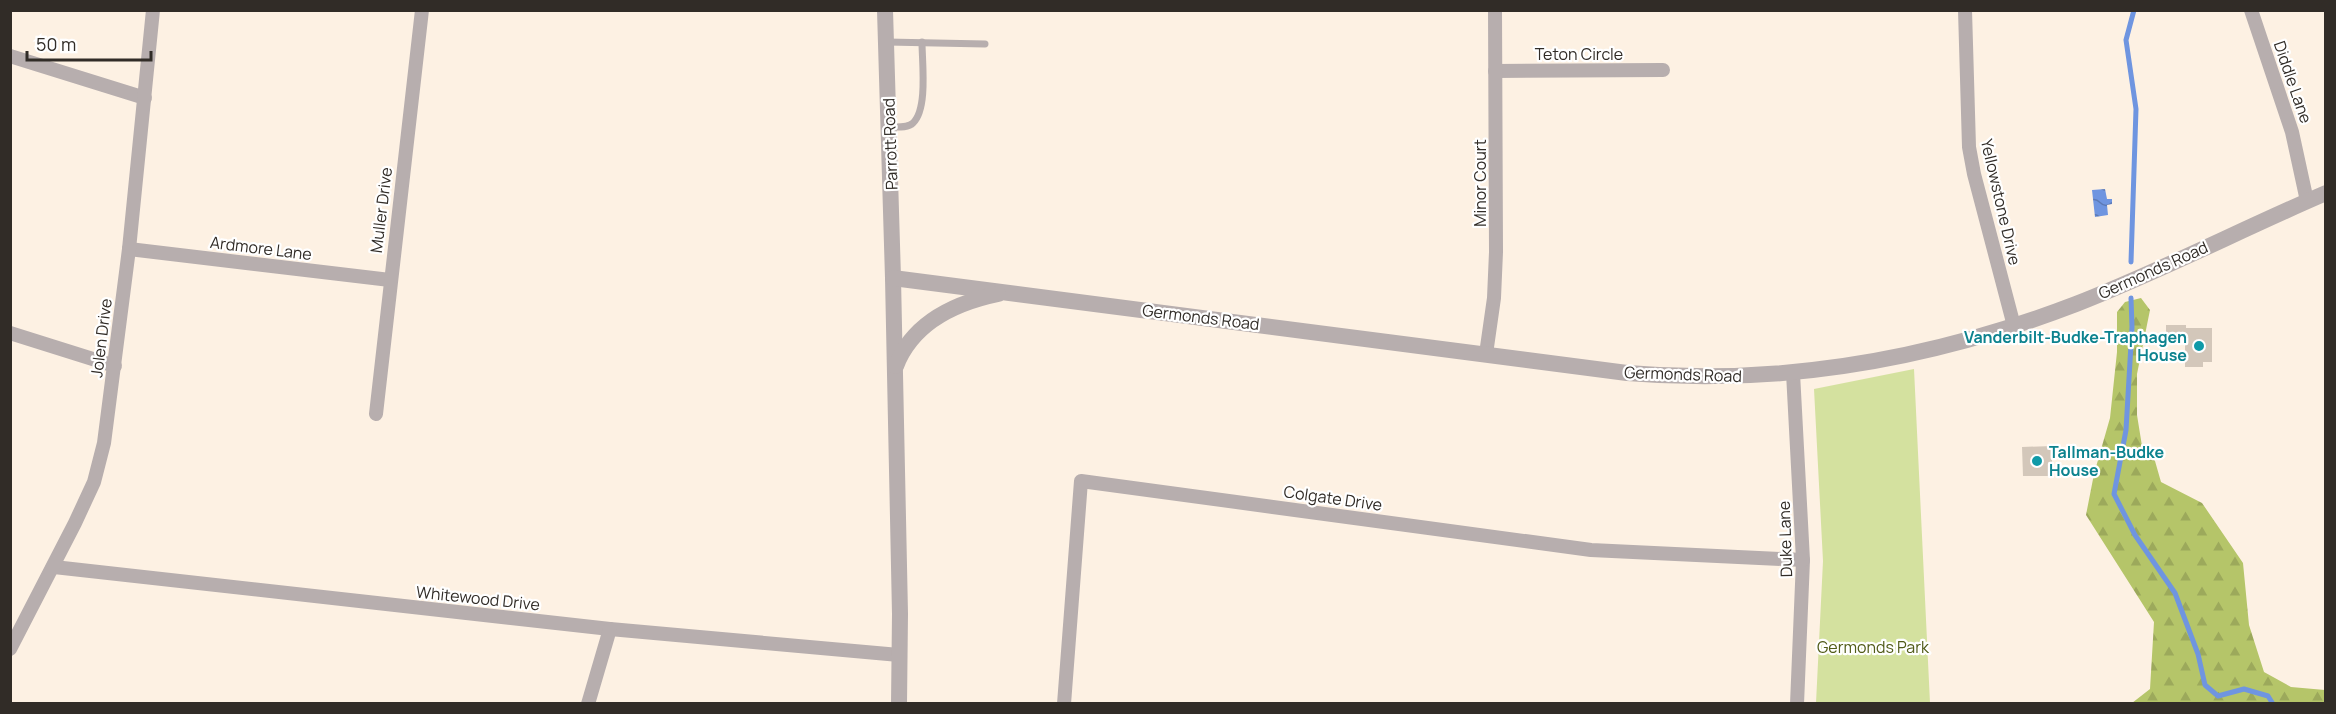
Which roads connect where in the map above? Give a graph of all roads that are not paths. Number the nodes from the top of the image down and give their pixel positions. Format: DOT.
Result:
graph roads {
  1 [pos="153,10"];
  2 [pos="422,10"];
  3 [pos="885,10"];
  4 [pos="1495,10"];
  5 [pos="1965,10"];
  6 [pos="2251,10"];
  7 [pos="886,42"];
  8 [pos="922,42"];
  9 [pos="985,44"];
  10 [pos="10,56"];
  11 [pos="1663,70"];
  12 [pos="1495,71"];
  13 [pos="145,98"];
  14 [pos="890,127"];
  15 [pos="2325,193"];
  16 [pos="2307,201"];
  17 [pos="129,249"];
  18 [pos="893,278"];
  19 [pos="390,280"];
  20 [pos="1013,292"];
  21 [pos="2014,326"];
  22 [pos="10,333"];
  23 [pos="1486,354"];
  24 [pos="115,366"];
  25 [pos="895,372"];
  26 [pos="1793,373"];
  27 [pos="376,414"];
  28 [pos="1803,560"];
  29 [pos="54,567"];
  30 [pos="610,629"];
  31 [pos="10,649"];
  32 [pos="899,655"];
  33 [pos="588,704"];
  34 [pos="899,704"];
  35 [pos="1064,704"];
  36 [pos="1797,704"];
  1 -- 13 [label="street, Jolen Drive"];
  2 -- 19 [label="street, Muller Drive"];
  3 -- 7 [label="street, Parrott Road"];
  4 -- 12 [label="street, Minor Court"];
  5 -- 21 [label="street, Yellowstone Drive"];
  6 -- 16 [label="street, Diddle Lane"];
  7 -- 8 [label="lane"];
  7 -- 14 [label="street, Parrott Road"];
  8 -- 9 [label="lane"];
  8 -- 14 [label="lane"];
  10 -- 13 [label="street"];
  11 -- 12 [label="street, Teton Circle"];
  12 -- 23 [label="street, Minor Court"];
  13 -- 17 [label="street, Jolen Drive"];
  14 -- 18 [label="street, Parrott Road"];
  15 -- 16 [label="street, Germonds Road"];
  16 -- 21 [label="street, Germonds Road"];
  17 -- 19 [label="street, Ardmore Lane"];
  17 -- 24 [label="street, Jolen Drive"];
  18 -- 20 [label="street, Germonds Road"];
  18 -- 25 [label="street, Germonds Road"];
  19 -- 27 [label="street, Muller Drive"];
  20 -- 23 [label="street, Germonds Road"];
  20 -- 25 [label="street, Germonds Road"];
  21 -- 26 [label="street, Germonds Road"];
  22 -- 24 [label="street"];
  23 -- 26 [label="street, Germonds Road"];
  24 -- 29 [label="street, Jolen Drive"];
  25 -- 32 [label="street, Germonds Road"];
  26 -- 28 [label="street, Duke Lane"];
  28 -- 35 [label="street, Colgate Drive"];
  28 -- 36 [label="street, Duke Lane"];
  29 -- 30 [label="street, Whitewood Drive"];
  29 -- 31 [label="street, Jolen Drive"];
  30 -- 32 [label="street, Whitewood Drive"];
  30 -- 33 [label="street"];
  32 -- 34 [label="street, Germonds Road"];
}
